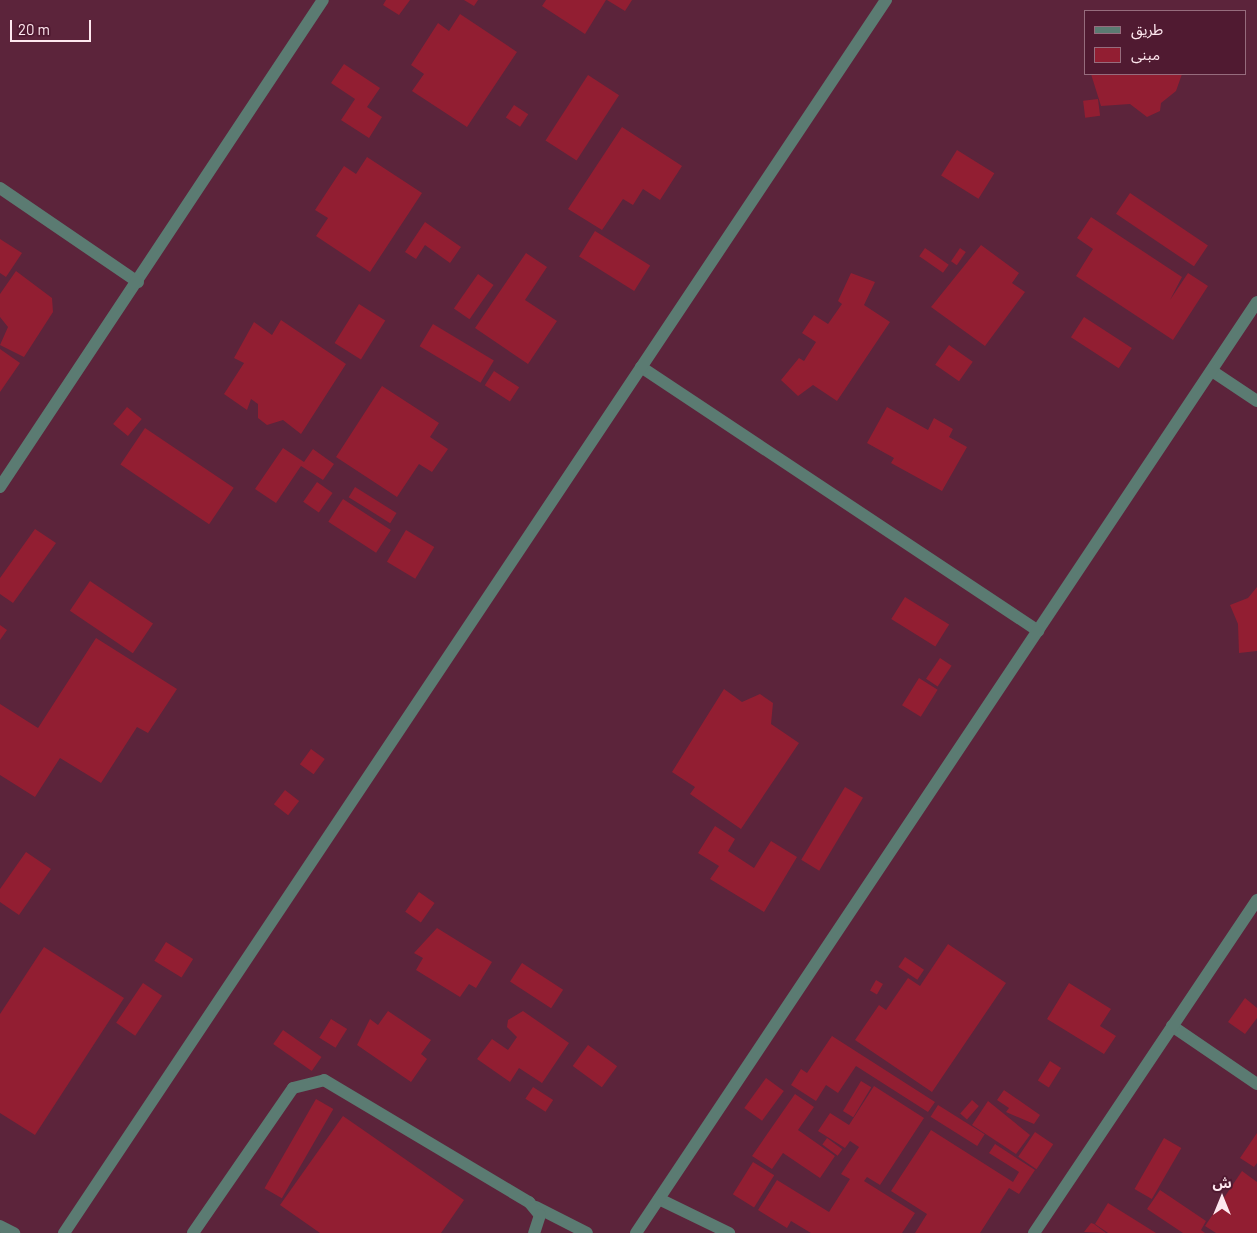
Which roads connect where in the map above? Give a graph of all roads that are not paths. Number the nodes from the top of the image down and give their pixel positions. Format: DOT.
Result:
graph roads {
  1 [pos="323,0"];
  2 [pos="886,0"];
  3 [pos="0,188"];
  4 [pos="138,282"];
  5 [pos="1257,302"];
  6 [pos="641,367"];
  7 [pos="1212,370"];
  8 [pos="1257,401"];
  9 [pos="0,487"];
  10 [pos="1038,631"];
  11 [pos="1257,900"];
  12 [pos="1172,1026"];
  13 [pos="1257,1084"];
  14 [pos="659,1199"];
  15 [pos="536,1207"];
  16 [pos="0,1226"];
  17 [pos="14,1233"];
  18 [pos="64,1233"];
  19 [pos="193,1233"];
  20 [pos="534,1233"];
  21 [pos="587,1233"];
  22 [pos="636,1233"];
  23 [pos="729,1233"];
  24 [pos="1034,1233"];
  1 -- 4 [label="street"];
  2 -- 6 [label="street"];
  3 -- 4 [label="street"];
  4 -- 9 [label="street"];
  5 -- 7 [label="street"];
  6 -- 10 [label="street"];
  6 -- 18 [label="street"];
  7 -- 8 [label="street"];
  7 -- 10 [label="street"];
  10 -- 14 [label="street"];
  11 -- 12 [label="street"];
  12 -- 13 [label="street"];
  12 -- 24 [label="street"];
  14 -- 22 [label="street"];
  14 -- 23 [label="street"];
  15 -- 19 [label="street"];
  15 -- 20 [label="street"];
  15 -- 21 [label="street"];
  16 -- 17 [label="street"];
}
